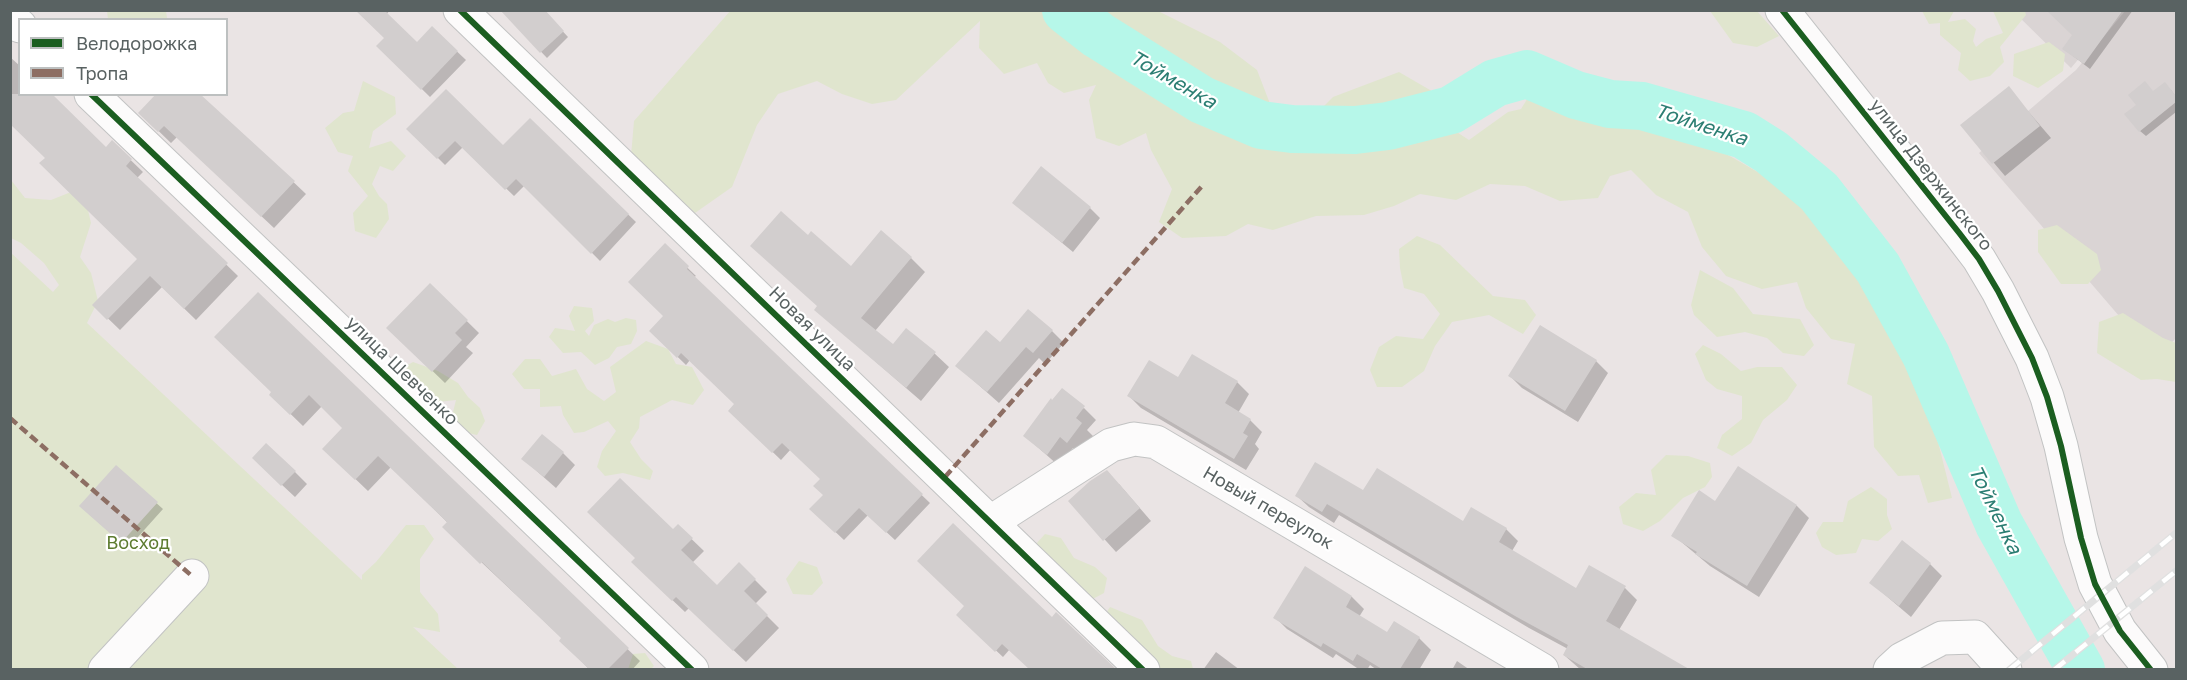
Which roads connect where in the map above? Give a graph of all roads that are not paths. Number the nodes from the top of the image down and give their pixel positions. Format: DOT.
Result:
graph roads {
  1 [pos="460,10"];
  2 [pos="1782,10"];
  3 [pos="93,96"];
  4 [pos="992,522"];
  5 [pos="192,576"];
  6 [pos="105,669"];
  7 [pos="692,669"];
  8 [pos="1143,669"];
  9 [pos="1542,669"];
  10 [pos="1890,669"];
  11 [pos="2005,669"];
  12 [pos="2151,669"];
  1 -- 4 [label="street, Новая улица"];
  2 -- 12 [label="street, улица Дзержинского"];
  3 -- 7 [label="street, улица Шевченко"];
  4 -- 8 [label="street, Новая улица"];
  4 -- 9 [label="street, Новый переулок"];
  5 -- 6 [label="street"];
  10 -- 11 [label="street"];
}
